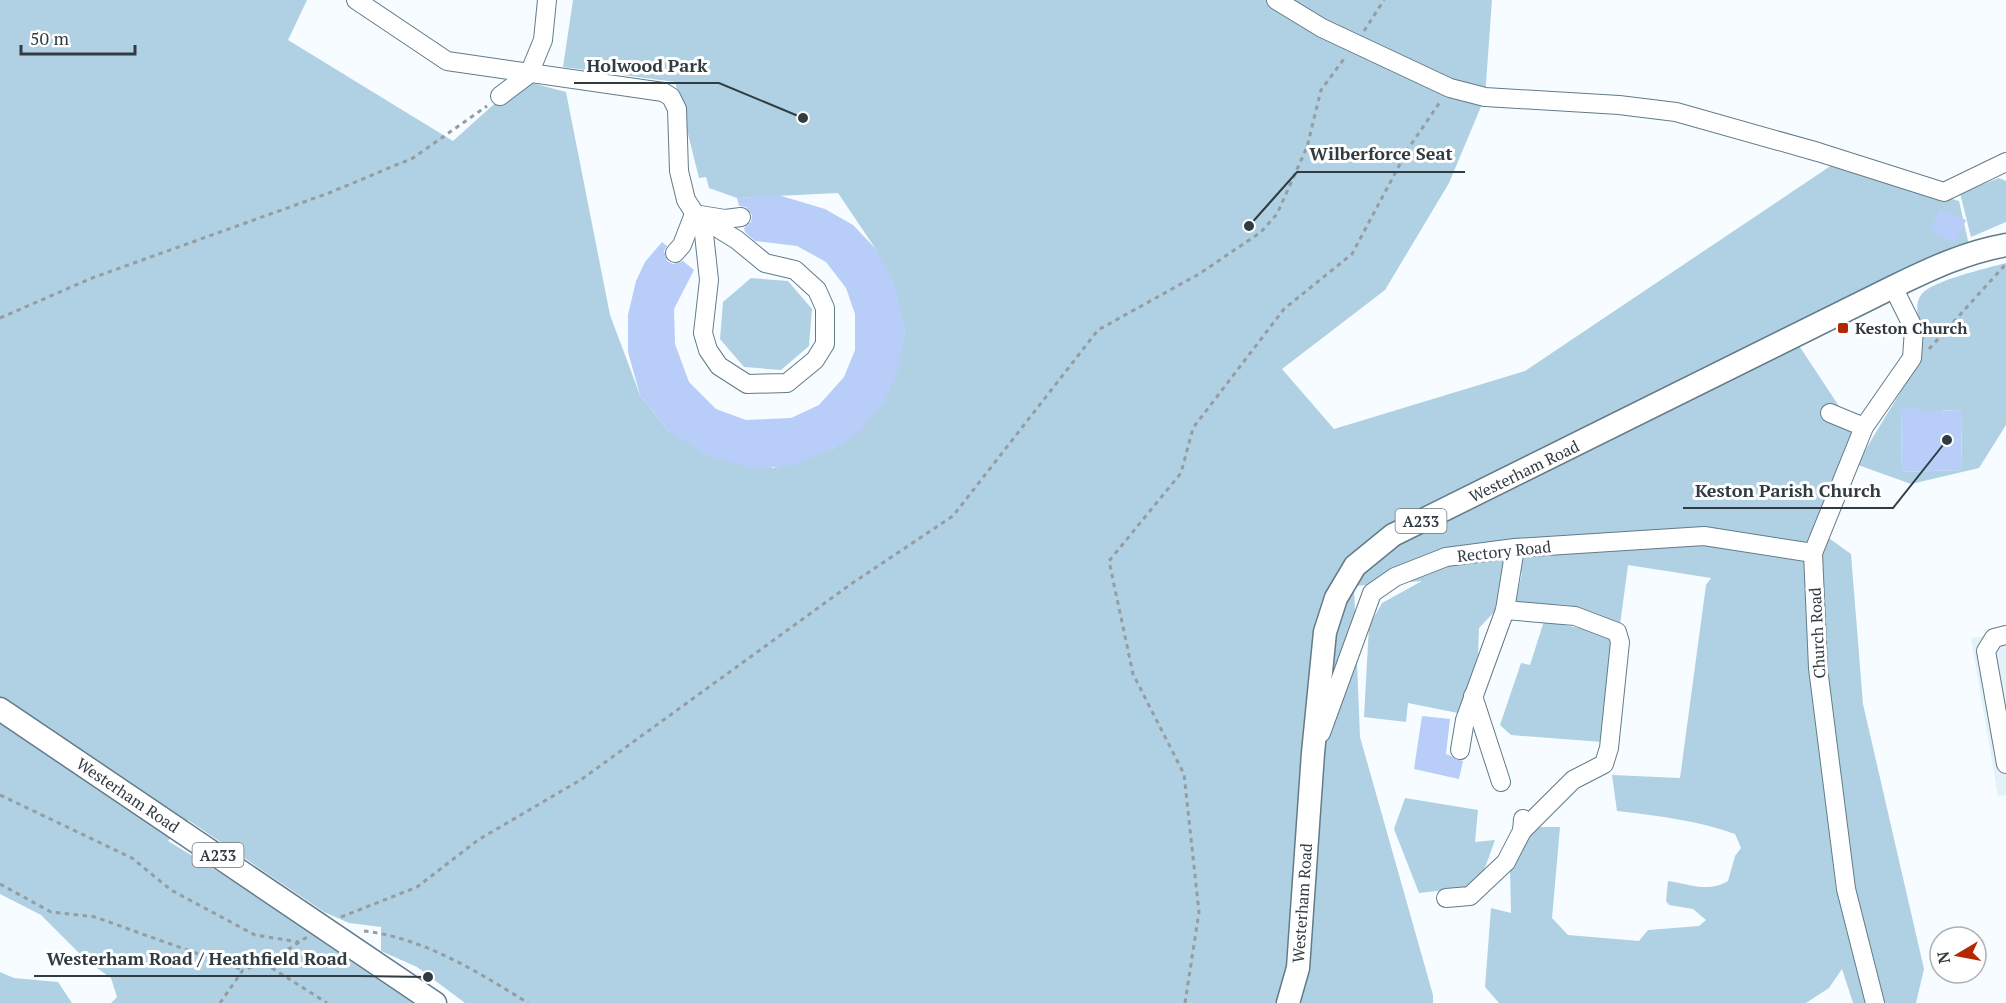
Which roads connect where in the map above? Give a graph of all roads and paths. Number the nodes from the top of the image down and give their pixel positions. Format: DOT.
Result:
graph roads {
  1 [pos="356,0"];
  2 [pos="547,0"];
  3 [pos="1276,0"];
  4 [pos="1384,0"];
  5 [pos="1355,44"];
  6 [pos="529,74"];
  7 [pos="1450,88"];
  8 [pos="500,96"];
  9 [pos="2006,162"];
  10 [pos="741,217"];
  11 [pos="698,219"];
  12 [pos="2006,245"];
  13 [pos="675,253"];
  14 [pos="2006,264"];
  15 [pos="1893,287"];
  16 [pos="0,318"];
  17 [pos="1922,357"];
  18 [pos="1830,413"];
  19 [pos="1864,427"];
  20 [pos="1515,548"];
  21 [pos="1813,553"];
  22 [pos="1505,610"];
  23 [pos="2006,635"];
  24 [pos="1999,692"];
  25 [pos="1473,696"];
  26 [pos="0,709"];
  27 [pos="1460,750"];
  28 [pos="1313,753"];
  29 [pos="2006,764"];
  30 [pos="1501,782"];
  31 [pos="0,795"];
  32 [pos="1524,811"];
  33 [pos="1522,831"];
  34 [pos="0,884"];
  35 [pos="1446,898"];
  36 [pos="335,920"];
  37 [pos="357,931"];
  38 [pos="264,963"];
  39 [pos="243,970"];
  40 [pos="220,1003"];
  41 [pos="327,1003"];
  42 [pos="435,1003"];
  43 [pos="528,1003"];
  44 [pos="1185,1003"];
  45 [pos="1288,1003"];
  46 [pos="1875,1003"];
  1 -- 6 [label="street"];
  2 -- 6 [label="street"];
  3 -- 5 [label="street"];
  4 -- 5 [label="path"];
  5 -- 7 [label="street"];
  5 -- 36 [label="path"];
  6 -- 8 [label="street"];
  6 -- 11 [label="street"];
  7 -- 9 [label="street"];
  7 -- 44 [label="path"];
  8 -- 16 [label="path"];
  10 -- 11 [label="street"];
  11 -- 11 [label="street"];
  11 -- 13 [label="street"];
  12 -- 15 [label="main road, Westerham Road / A233"];
  14 -- 17 [label="path"];
  15 -- 19 [label="street, Church Road"];
  15 -- 28 [label="main road, Westerham Road / A233"];
  18 -- 19 [label="street"];
  19 -- 21 [label="street, Church Road"];
  20 -- 21 [label="street, Rectory Road"];
  20 -- 22 [label="street"];
  20 -- 28 [label="street, Rectory Road"];
  21 -- 46 [label="street, Church Road"];
  22 -- 25 [label="street"];
  22 -- 33 [label="street"];
  23 -- 24 [label="street"];
  24 -- 29 [label="street"];
  25 -- 27 [label="street"];
  25 -- 30 [label="street"];
  26 -- 42 [label="main road, Westerham Road / A233"];
  28 -- 45 [label="main road, Westerham Road / A233"];
  31 -- 38 [label="path"];
  32 -- 33 [label="street"];
  33 -- 35 [label="street"];
  34 -- 39 [label="path"];
  37 -- 43 [label="path"];
  38 -- 39 [label="path"];
  38 -- 41 [label="path"];
  39 -- 40 [label="path"];
}
